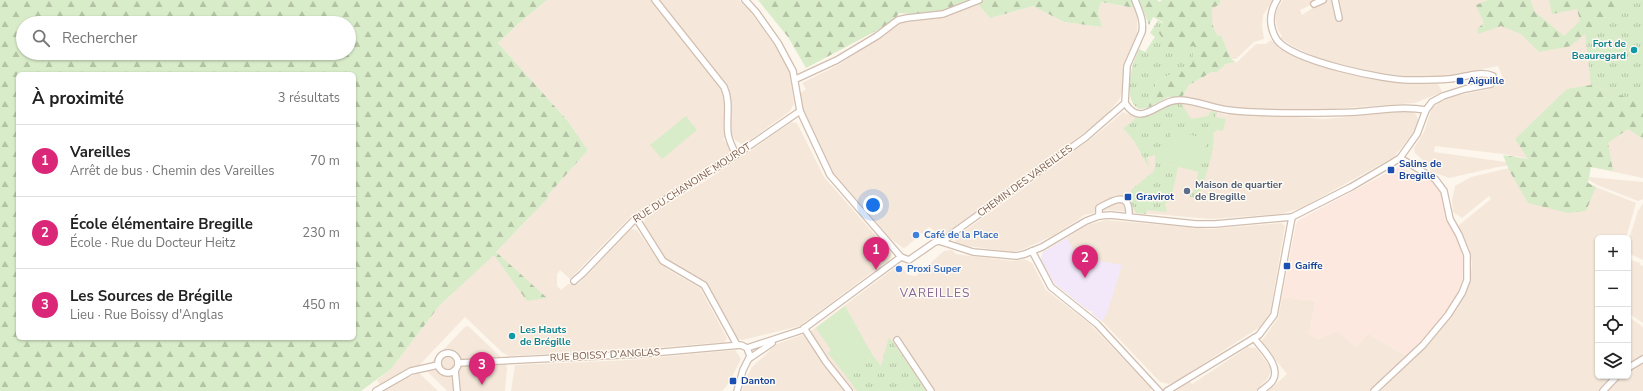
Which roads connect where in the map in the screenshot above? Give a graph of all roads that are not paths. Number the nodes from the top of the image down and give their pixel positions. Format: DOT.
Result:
graph roads {
  1 [pos="655,0"];
  2 [pos="745,0"];
  3 [pos="979,0"];
  4 [pos="1135,0"];
  5 [pos="1277,0"];
  6 [pos="1324,0"];
  7 [pos="1335,0"];
  8 [pos="1314,4"];
  9 [pos="1339,18"];
  10 [pos="796,79"];
  11 [pos="1125,103"];
  12 [pos="1426,110"];
  13 [pos="800,111"];
  14 [pos="736,155"];
  15 [pos="1400,158"];
  16 [pos="1099,216"];
  17 [pos="1129,216"];
  18 [pos="1292,217"];
  19 [pos="636,218"];
  20 [pos="943,242"];
  21 [pos="1032,251"];
  22 [pos="901,257"];
  23 [pos="574,281"];
  24 [pos="804,328"];
  25 [pos="783,337"];
  26 [pos="1254,338"];
  27 [pos="897,340"];
  28 [pos="737,345"];
  29 [pos="748,349"];
  30 [pos="750,358"];
  31 [pos="1643,359"];
  32 [pos="458,363"];
  33 [pos="438,365"];
  34 [pos="1631,366"];
  35 [pos="455,370"];
  36 [pos="1614,379"];
  37 [pos="376,391"];
  38 [pos="457,391"];
  39 [pos="737,391"];
  40 [pos="849,391"];
  41 [pos="931,391"];
  42 [pos="1159,391"];
  43 [pos="1167,391"];
  44 [pos="1261,391"];
  45 [pos="1374,391"];
  46 [pos="1603,391"];
  1 -- 14 [label="street"];
  2 -- 10 [label="street"];
  3 -- 10 [label="street"];
  4 -- 11 [label="street"];
  5 -- 12 [label="street"];
  6 -- 8 [label="street"];
  7 -- 9 [label="street"];
  10 -- 13 [label="street"];
  11 -- 12 [label="street"];
  11 -- 20 [label="street, CHEMIN DES VAREILLES"];
  12 -- 15 [label="street"];
  13 -- 14 [label="street, RUE DU CHANOINE MOUROT"];
  13 -- 22 [label="street"];
  14 -- 19 [label="street, RUE DU CHANOINE MOUROT"];
  15 -- 18 [label="street"];
  15 -- 45 [label="street"];
  16 -- 17 [label="street"];
  16 -- 17 [label="street"];
  16 -- 21 [label="street"];
  17 -- 18 [label="street"];
  18 -- 26 [label="street"];
  19 -- 23 [label="street, RUE DU CHANOINE MOUROT"];
  19 -- 28 [label="street"];
  20 -- 21 [label="street"];
  20 -- 22 [label="street, CHEMIN DES VAREILLES"];
  21 -- 42 [label="street"];
  22 -- 24 [label="street, CHEMIN DES VAREILLES"];
  24 -- 25 [label="street, CHEMIN DES VAREILLES"];
  24 -- 40 [label="street"];
  25 -- 29 [label="street, CHEMIN DES VAREILLES"];
  25 -- 30 [label="street, CHEMIN DES VAREILLES"];
  26 -- 43 [label="street"];
  26 -- 44 [label="street"];
  27 -- 41 [label="street"];
  28 -- 29 [label="street, RUE BOISSY D'ANGLAS"];
  28 -- 32 [label="street, RUE BOISSY D'ANGLAS"];
  29 -- 30 [label="street"];
  30 -- 39 [label="street"];
  31 -- 34 [label="street"];
  32 -- 33 [label="street"];
  32 -- 35 [label="street"];
  33 -- 35 [label="street"];
  33 -- 37 [label="street"];
  35 -- 38 [label="street"];
  36 -- 46 [label="street"];
}
